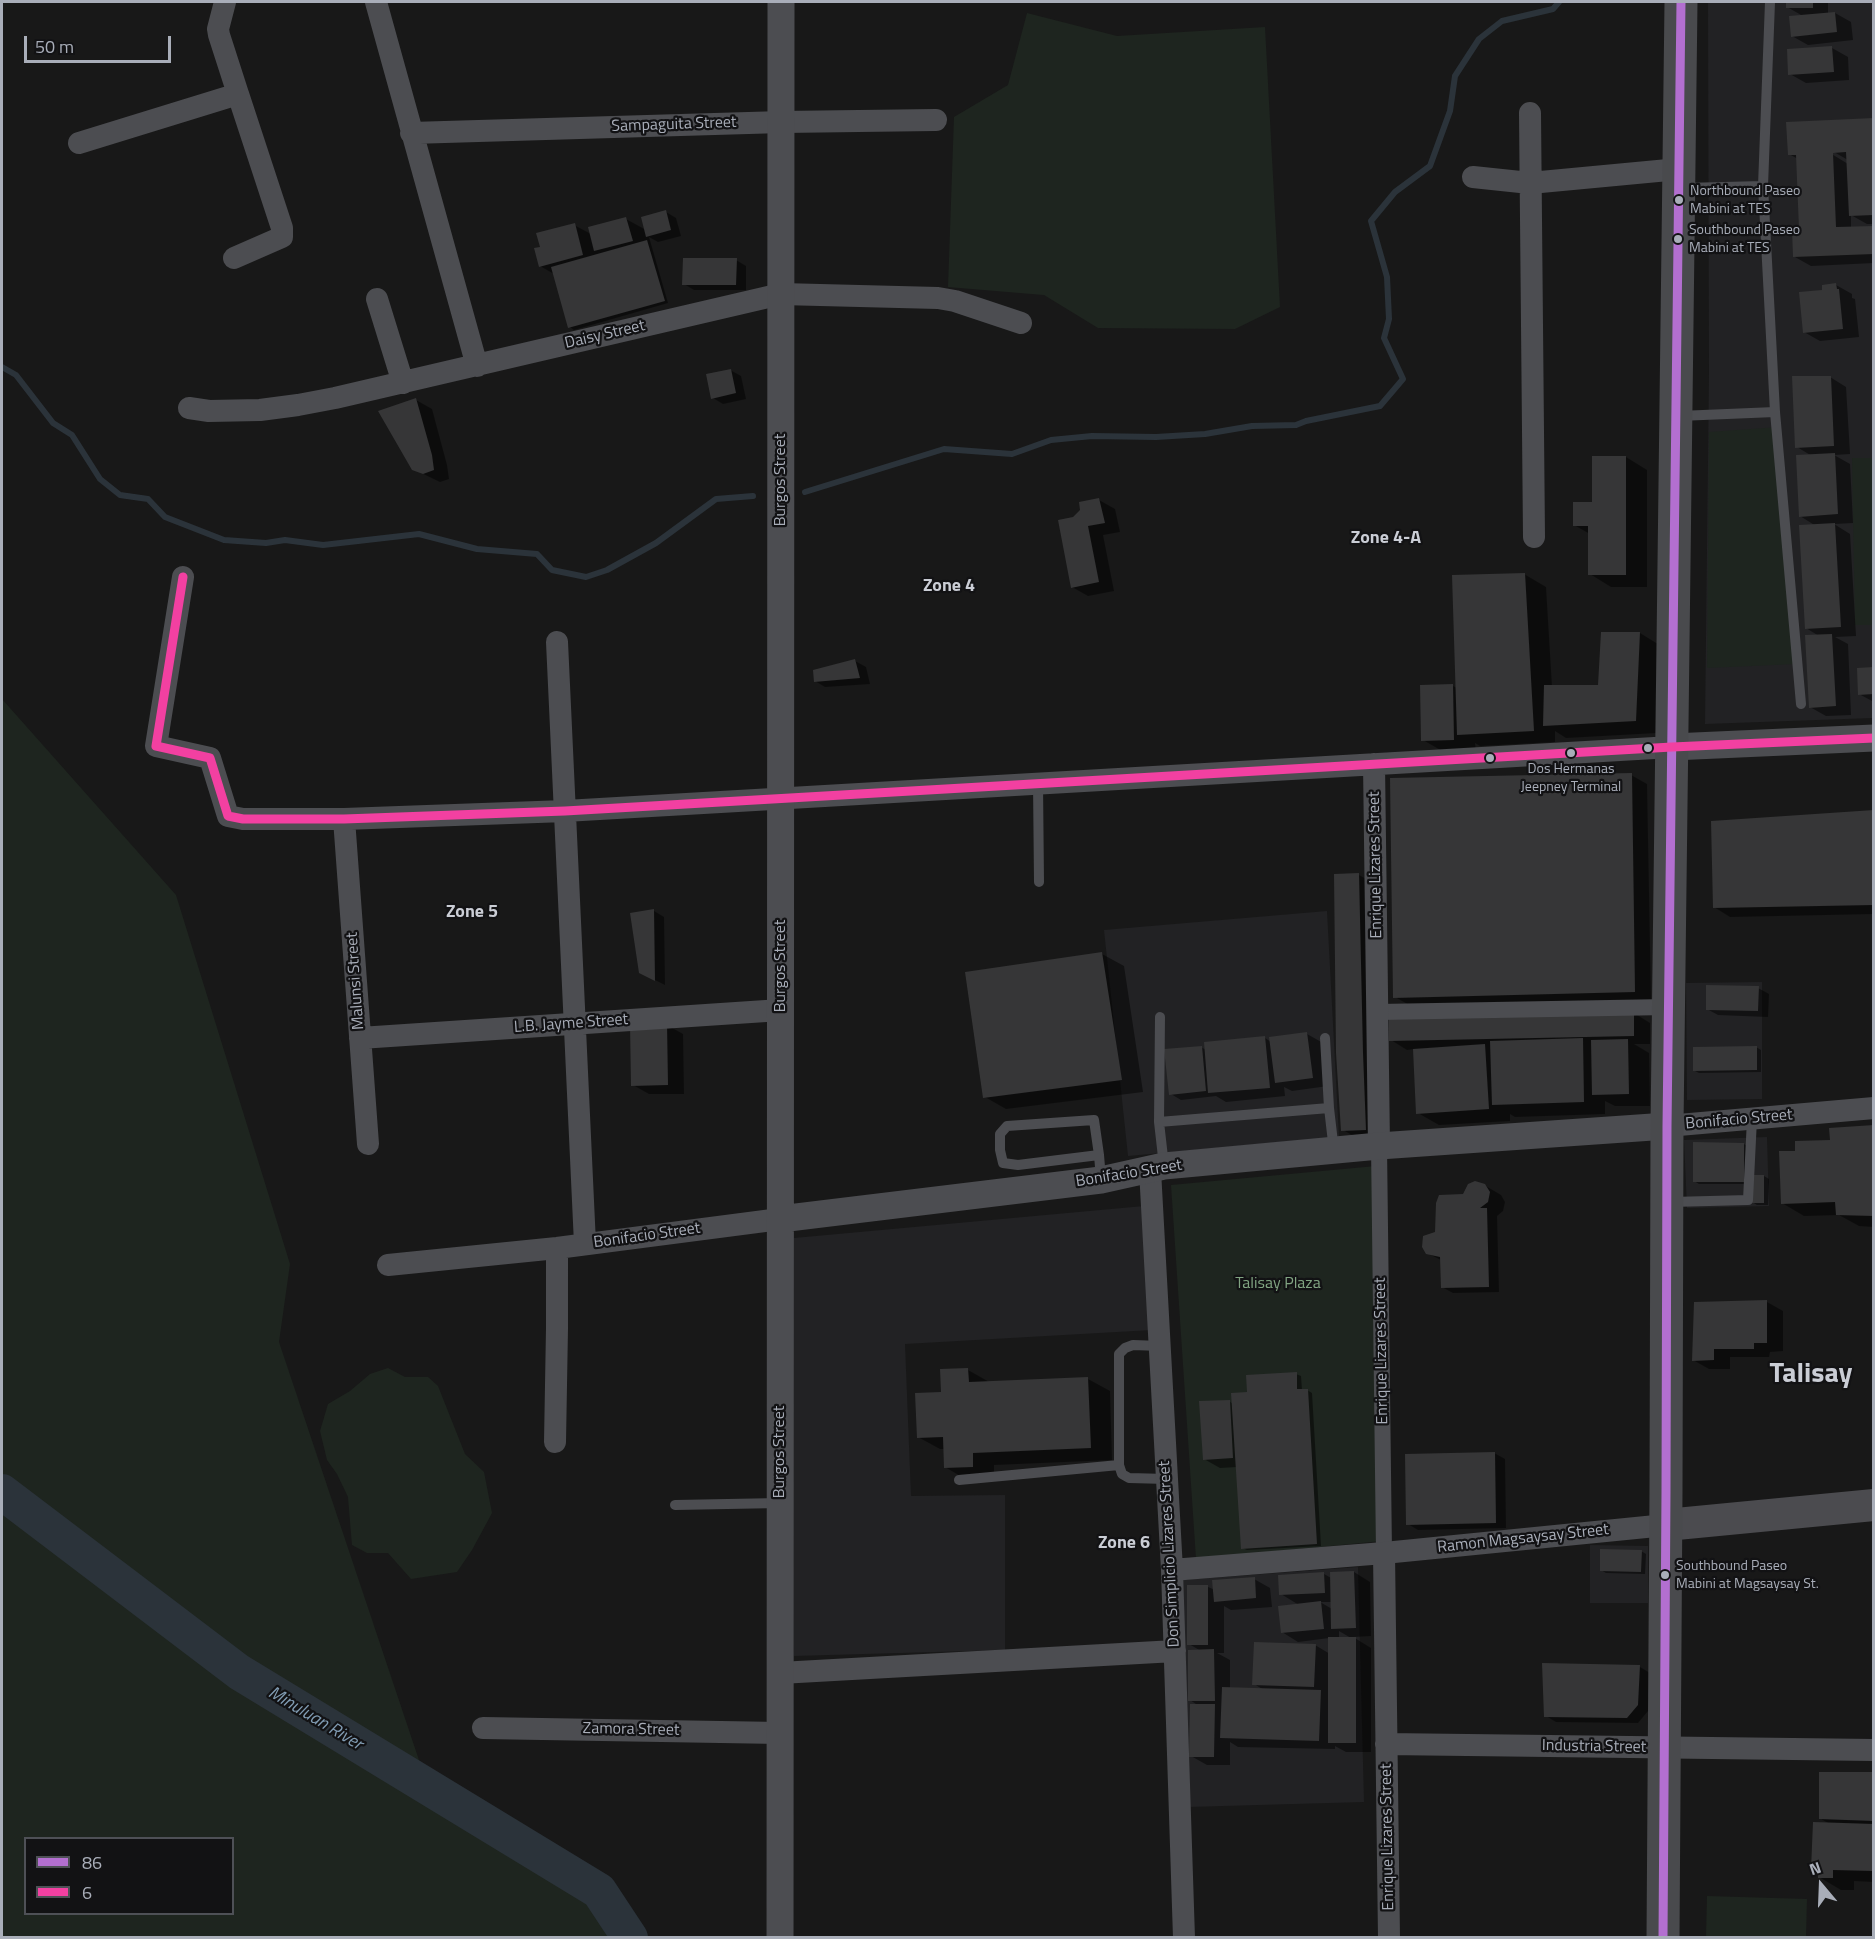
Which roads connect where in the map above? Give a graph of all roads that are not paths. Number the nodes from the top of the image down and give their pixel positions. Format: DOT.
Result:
graph roads {
  1 [pos="225,2"];
  2 [pos="376,2"];
  3 [pos="782,2"];
  4 [pos="1682,2"];
  5 [pos="1770,2"];
  6 [pos="238,94"];
  7 [pos="1530,113"];
  8 [pos="936,120"];
  9 [pos="782,122"];
  10 [pos="411,133"];
  11 [pos="79,143"];
  12 [pos="1473,177"];
  13 [pos="1679,179"];
  14 [pos="1530,183"];
  15 [pos="1763,186"];
  16 [pos="234,258"];
  17 [pos="781,294"];
  18 [pos="377,299"];
  19 [pos="1021,323"];
  20 [pos="477,366"];
  21 [pos="403,383"];
  22 [pos="189,408"];
  23 [pos="1775,412"];
  24 [pos="1676,416"];
  25 [pos="1534,537"];
  26 [pos="183,577"];
  27 [pos="557,642"];
  28 [pos="1800,704"];
  29 [pos="1874,738"];
  30 [pos="1672,747"];
  31 [pos="1374,764"];
  32 [pos="1038,783"];
  33 [pos="781,799"];
  34 [pos="565,811"];
  35 [pos="344,819"];
  36 [pos="1039,882"];
  37 [pos="1668,1007"];
  38 [pos="781,1010"];
  39 [pos="1378,1012"];
  40 [pos="1160,1017"];
  41 [pos="574,1024"];
  42 [pos="360,1038"];
  43 [pos="1325,1038"];
  44 [pos="1329,1108"];
  45 [pos="1874,1108"];
  46 [pos="1752,1119"];
  47 [pos="1159,1122"];
  48 [pos="1667,1126"];
  49 [pos="368,1144"];
  50 [pos="1379,1146"];
  51 [pos="1334,1151"];
  52 [pos="1100,1168"];
  53 [pos="1157,1168"];
  54 [pos="1666,1202"];
  55 [pos="780,1218"];
  56 [pos="585,1245"];
  57 [pos="556,1248"];
  58 [pos="388,1265"];
  59 [pos="1160,1346"];
  60 [pos="555,1442"];
  61 [pos="1119,1465"];
  62 [pos="1167,1479"];
  63 [pos="959,1480"];
  64 [pos="780,1503"];
  65 [pos="1874,1505"];
  66 [pos="675,1506"];
  67 [pos="1666,1525"];
  68 [pos="1384,1553"];
  69 [pos="1172,1570"];
  70 [pos="1175,1651"];
  71 [pos="780,1673"];
  72 [pos="483,1728"];
  73 [pos="780,1733"];
  74 [pos="1386,1744"];
  75 [pos="1664,1748"];
  76 [pos="1874,1750"];
  77 [pos="780,1934"];
  78 [pos="1184,1938"];
  79 [pos="1389,1938"];
  80 [pos="1663,1938"];
  1 -- 6 [label="street"];
  2 -- 10 [label="street"];
  3 -- 9 [label="street, Burgos Street"];
  4 -- 13 [label="main road"];
  5 -- 15 [label="lane"];
  6 -- 11 [label="street"];
  6 -- 16 [label="street"];
  7 -- 14 [label="street"];
  8 -- 9 [label="street, Sampaguita Street"];
  9 -- 10 [label="street, Sampaguita Street"];
  9 -- 17 [label="street, Burgos Street"];
  10 -- 20 [label="street"];
  12 -- 14 [label="street"];
  13 -- 14 [label="street"];
  13 -- 15 [label="lane"];
  13 -- 24 [label="main road"];
  14 -- 25 [label="street"];
  15 -- 23 [label="lane"];
  17 -- 19 [label="street, Daisy Street"];
  17 -- 20 [label="street, Daisy Street"];
  17 -- 33 [label="street, Burgos Street"];
  18 -- 21 [label="street"];
  20 -- 21 [label="street, Daisy Street"];
  21 -- 22 [label="street, Daisy Street"];
  23 -- 24 [label="lane"];
  23 -- 28 [label="lane"];
  24 -- 30 [label="main road"];
  26 -- 35 [label="street"];
  27 -- 34 [label="street"];
  29 -- 30 [label="street"];
  30 -- 31 [label="street"];
  30 -- 37 [label="main road"];
  31 -- 32 [label="street"];
  31 -- 39 [label="street, Enrique Lizares Street"];
  32 -- 33 [label="street"];
  32 -- 36 [label="lane"];
  33 -- 34 [label="street"];
  33 -- 38 [label="street, Burgos Street"];
  34 -- 35 [label="street"];
  34 -- 41 [label="street"];
  35 -- 42 [label="street, Malunsi Street"];
  37 -- 39 [label="street"];
  37 -- 48 [label="main road"];
  38 -- 41 [label="street, L.B. Jayme Street"];
  38 -- 55 [label="street, Burgos Street"];
  39 -- 50 [label="street, Enrique Lizares Street"];
  40 -- 47 [label="lane"];
  41 -- 42 [label="street, L.B. Jayme Street"];
  41 -- 56 [label="street"];
  42 -- 49 [label="street, Malunsi Street"];
  43 -- 44 [label="lane"];
  44 -- 47 [label="lane"];
  44 -- 51 [label="lane"];
  45 -- 46 [label="street, Bonifacio Street"];
  46 -- 48 [label="street, Bonifacio Street"];
  46 -- 54 [label="lane"];
  47 -- 53 [label="lane"];
  48 -- 50 [label="street, Bonifacio Street"];
  48 -- 54 [label="main road"];
  50 -- 51 [label="street, Bonifacio Street"];
  50 -- 68 [label="street, Enrique Lizares Street"];
  51 -- 53 [label="street, Bonifacio Street"];
  52 -- 52 [label="lane"];
  52 -- 53 [label="street, Bonifacio Street"];
  52 -- 55 [label="street, Bonifacio Street"];
  53 -- 59 [label="street, Don Simplicio Lizares Street"];
  54 -- 67 [label="main road"];
  55 -- 56 [label="street, Bonifacio Street"];
  55 -- 64 [label="street, Burgos Street"];
  56 -- 57 [label="street, Bonifacio Street"];
  57 -- 58 [label="street, Bonifacio Street"];
  57 -- 60 [label="street"];
  59 -- 61 [label="lane"];
  59 -- 62 [label="street, Don Simplicio Lizares Street"];
  61 -- 62 [label="lane"];
  61 -- 63 [label="lane"];
  62 -- 69 [label="street, Don Simplicio Lizares Street"];
  64 -- 66 [label="lane"];
  64 -- 71 [label="street, Burgos Street"];
  65 -- 67 [label="main road, Ramon Magsaysay Street"];
  67 -- 68 [label="street, Ramon Magsaysay Street"];
  67 -- 75 [label="main road"];
  68 -- 69 [label="street, Ramon Magsaysay Street"];
  68 -- 74 [label="street, Enrique Lizares Street"];
  69 -- 70 [label="street, Don Simplicio Lizares Street"];
  70 -- 71 [label="street"];
  70 -- 78 [label="street, Don Simplicio Lizares Street"];
  71 -- 73 [label="street, Burgos Street"];
  72 -- 73 [label="street, Zamora Street"];
  73 -- 77 [label="street, Burgos Street"];
  74 -- 75 [label="street, Industria Street"];
  74 -- 79 [label="street, Enrique Lizares Street"];
  75 -- 76 [label="street, Industria Street"];
  75 -- 80 [label="main road"];
}
